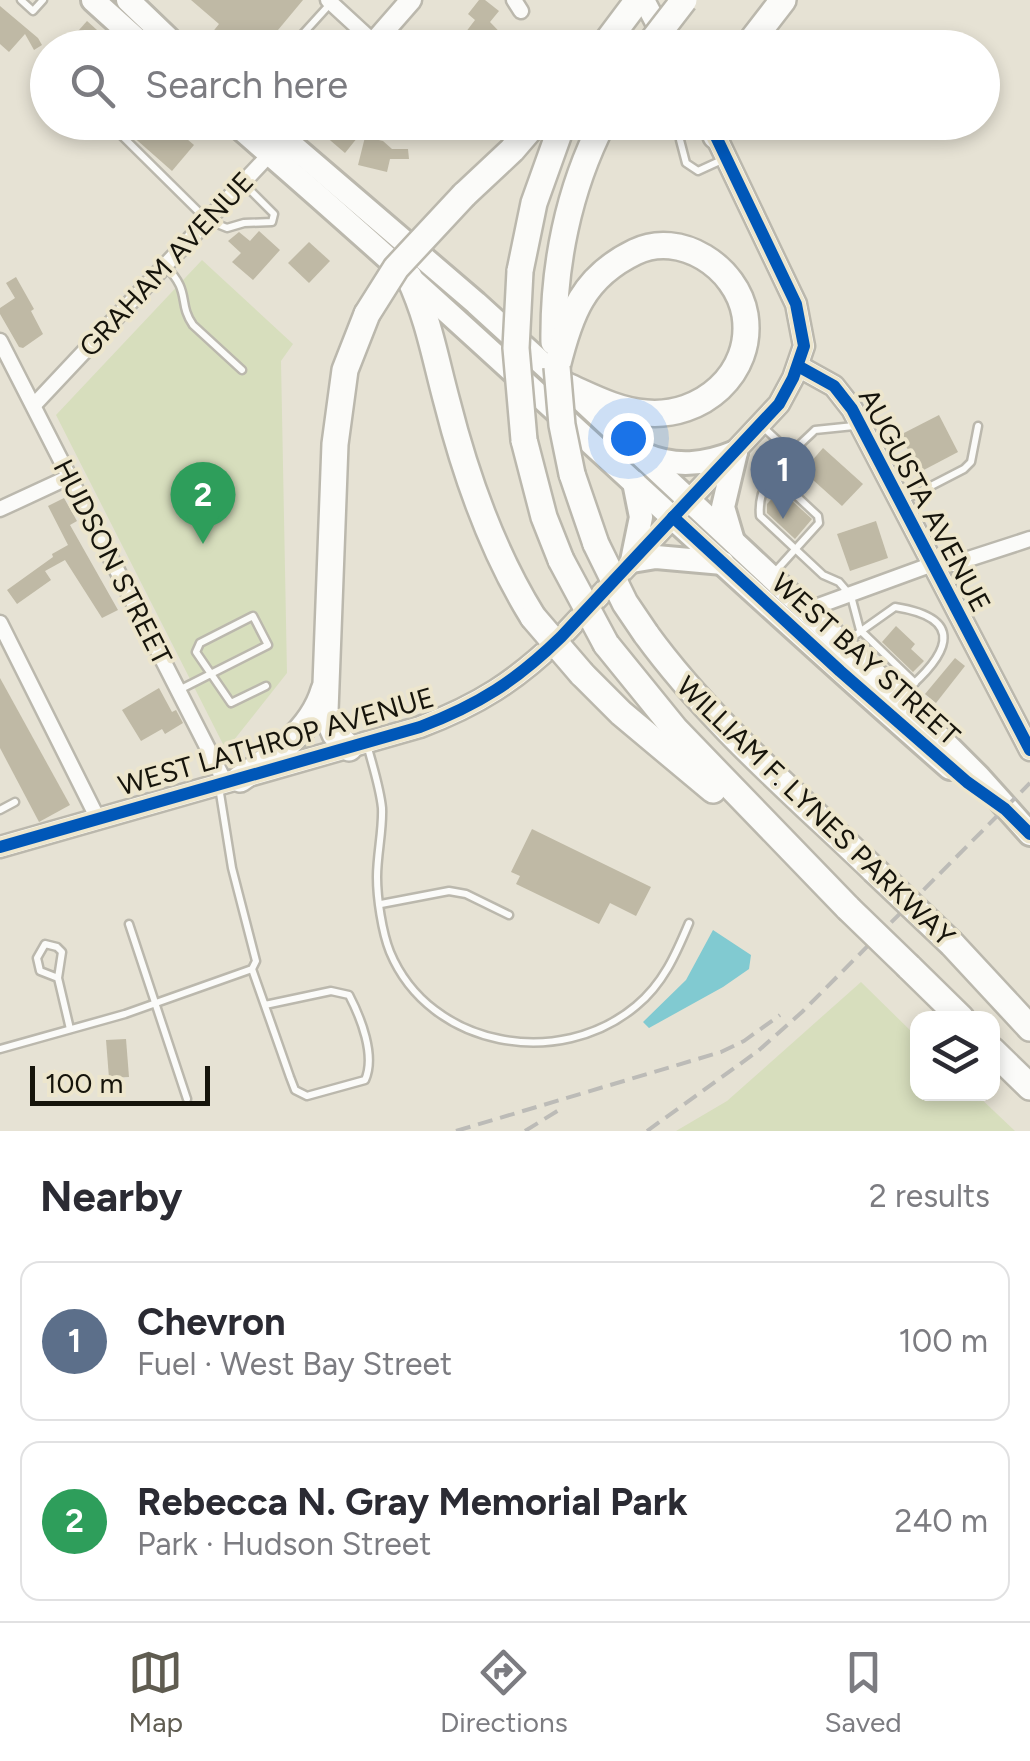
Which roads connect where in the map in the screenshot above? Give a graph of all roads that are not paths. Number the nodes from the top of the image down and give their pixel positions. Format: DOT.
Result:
graph roads {
  1 [pos="21,0"];
  2 [pos="43,0"];
  3 [pos="93,0"];
  4 [pos="128,0"];
  5 [pos="411,0"];
  6 [pos="641,0"];
  7 [pos="684,0"];
  8 [pos="783,0"];
  9 [pos="330,2"];
  10 [pos="126,30"];
  11 [pos="159,30"];
  12 [pos="306,30"];
  13 [pos="358,30"];
  14 [pos="387,30"];
  15 [pos="616,30"];
  16 [pos="658,30"];
  17 [pos="661,30"];
  18 [pos="760,30"];
  19 [pos="126,140"];
  20 [pos="283,140"];
  21 [pos="285,140"];
  22 [pos="285,140"];
  23 [pos="521,140"];
  24 [pos="557,140"];
  25 [pos="595,140"];
  26 [pos="682,140"];
  27 [pos="714,140"];
  28 [pos="720,140"];
  29 [pos="243,183"];
  30 [pos="207,220"];
  31 [pos="164,265"];
  32 [pos="410,277"];
  33 [pos="559,339"];
  34 [pos="0,342"];
  35 [pos="798,366"];
  36 [pos="242,370"];
  37 [pos="562,377"];
  38 [pos="34,405"];
  39 [pos="762,425"];
  40 [pos="860,425"];
  41 [pos="978,426"];
  42 [pos="636,451"];
  43 [pos="736,452"];
  44 [pos="792,453"];
  45 [pos="772,473"];
  46 [pos="69,476"];
  47 [pos="632,479"];
  48 [pos="900,502"];
  49 [pos="681,508"];
  50 [pos="0,509"];
  51 [pos="1030,539"];
  52 [pos="733,541"];
  53 [pos="796,550"];
  54 [pos="632,561"];
  55 [pos="723,563"];
  56 [pos="934,564"];
  57 [pos="771,576"];
  58 [pos="850,596"];
  59 [pos="807,610"];
  60 [pos="0,623"];
  61 [pos="852,637"];
  62 [pos="211,676"];
  63 [pos="266,686"];
  64 [pos="325,686"];
  65 [pos="178,690"];
  66 [pos="907,690"];
  67 [pos="358,745"];
  68 [pos="1030,750"];
  69 [pos="229,783"];
  70 [pos="15,802"];
  71 [pos="1005,809"];
  72 [pos="0,810"];
  73 [pos="98,819"];
  74 [pos="1030,834"];
  75 [pos="2,841"];
  76 [pos="381,904"];
  77 [pos="848,908"];
  78 [pos="509,914"];
  79 [pos="689,923"];
  80 [pos="130,924"];
  81 [pos="252,969"];
  82 [pos="58,978"];
  83 [pos="156,1004"];
  84 [pos="265,1005"];
  85 [pos="953,1011"];
  86 [pos="1030,1028"];
  87 [pos="70,1029"];
  88 [pos="0,1049"];
  89 [pos="1000,1058"];
  90 [pos="1030,1086"];
  91 [pos="187,1100"];
  1 -- 2 [label="lane"];
  3 -- 10 [label="main road"];
  4 -- 11 [label="main road"];
  5 -- 14 [label="main road"];
  6 -- 15 [label="highway"];
  6 -- 16 [label="main road"];
  7 -- 17 [label="highway, bridge"];
  8 -- 18 [label="highway"];
  9 -- 12 [label="lane"];
  9 -- 13 [label="street"];
  19 -- 30 [label="lane"];
  20 -- 29 [label="street, GRAHAM AVENUE"];
  21 -- 32 [label="main road, WEST BAY STREET"];
  22 -- 37 [label="main road, WEST BAY STREET"];
  23 -- 64 [label="highway, bridge"];
  24 -- 77 [label="highway, WILLIAM F. LYNES PARKWAY, bridge"];
  25 -- 33 [label="highway"];
  26 -- 27 [label="lane"];
  28 -- 35 [label="main road"];
  29 -- 30 [label="street, GRAHAM AVENUE"];
  29 -- 30 [label="lane"];
  30 -- 31 [label="street, GRAHAM AVENUE"];
  31 -- 36 [label="lane"];
  31 -- 38 [label="street, GRAHAM AVENUE"];
  32 -- 47 [label="main road, WEST BAY STREET"];
  32 -- 77 [label="highway, bridge"];
  33 -- 37 [label="highway"];
  33 -- 37 [label="highway"];
  34 -- 38 [label="street, HUDSON STREET"];
  35 -- 39 [label="main road, WEST LATHROP AVENUE"];
  35 -- 40 [label="main road, AUGUSTA AVENUE"];
  37 -- 42 [label="main road, WEST BAY STREET"];
  37 -- 86 [label="highway, WILLIAM F. LYNES PARKWAY, bridge"];
  38 -- 46 [label="street, HUDSON STREET"];
  39 -- 43 [label="main road, WEST LATHROP AVENUE"];
  39 -- 44 [label="lane"];
  40 -- 44 [label="lane"];
  40 -- 48 [label="main road, AUGUSTA AVENUE"];
  41 -- 48 [label="lane"];
  42 -- 43 [label="main road"];
  42 -- 49 [label="main road, WEST BAY STREET"];
  43 -- 49 [label="main road, WEST LATHROP AVENUE"];
  43 -- 52 [label="main road"];
  44 -- 45 [label="lane"];
  45 -- 53 [label="lane"];
  45 -- 53 [label="lane"];
  46 -- 50 [label="street"];
  46 -- 65 [label="street, HUDSON STREET"];
  47 -- 49 [label="main road, WEST BAY STREET"];
  47 -- 54 [label="main road"];
  48 -- 56 [label="main road, AUGUSTA AVENUE"];
  49 -- 52 [label="main road, WEST BAY STREET"];
  49 -- 54 [label="main road, WEST LATHROP AVENUE"];
  49 -- 55 [label="main road, WEST BAY STREET"];
  51 -- 56 [label="street"];
  52 -- 57 [label="main road, WEST BAY STREET"];
  53 -- 57 [label="lane"];
  53 -- 58 [label="lane"];
  54 -- 55 [label="main road"];
  54 -- 67 [label="main road, WEST LATHROP AVENUE"];
  55 -- 71 [label="main road, WEST BAY STREET"];
  56 -- 58 [label="street"];
  56 -- 68 [label="main road, AUGUSTA AVENUE"];
  57 -- 59 [label="main road, WEST BAY STREET"];
  58 -- 59 [label="street"];
  58 -- 61 [label="lane"];
  59 -- 61 [label="main road, WEST BAY STREET"];
  60 -- 73 [label="street"];
  61 -- 66 [label="main road, WEST BAY STREET"];
  61 -- 66 [label="lane"];
  62 -- 62 [label="lane"];
  62 -- 63 [label="lane"];
  62 -- 65 [label="lane"];
  64 -- 67 [label="highway"];
  64 -- 69 [label="highway"];
  65 -- 69 [label="street, HUDSON STREET"];
  66 -- 71 [label="main road, WEST BAY STREET"];
  67 -- 69 [label="main road, WEST LATHROP AVENUE"];
  67 -- 76 [label="lane"];
  69 -- 73 [label="main road, WEST LATHROP AVENUE"];
  69 -- 81 [label="lane"];
  70 -- 72 [label="lane"];
  71 -- 74 [label="main road, WEST BAY STREET"];
  73 -- 75 [label="main road, WEST LATHROP AVENUE"];
  76 -- 78 [label="lane"];
  76 -- 79 [label="lane"];
  77 -- 85 [label="highway, WILLIAM F. LYNES PARKWAY, bridge"];
  80 -- 83 [label="lane"];
  81 -- 83 [label="lane"];
  81 -- 84 [label="lane"];
  82 -- 82 [label="lane"];
  82 -- 87 [label="lane"];
  83 -- 87 [label="lane"];
  83 -- 91 [label="lane"];
  84 -- 84 [label="lane"];
  87 -- 88 [label="lane"];
  89 -- 90 [label="highway"];
}
